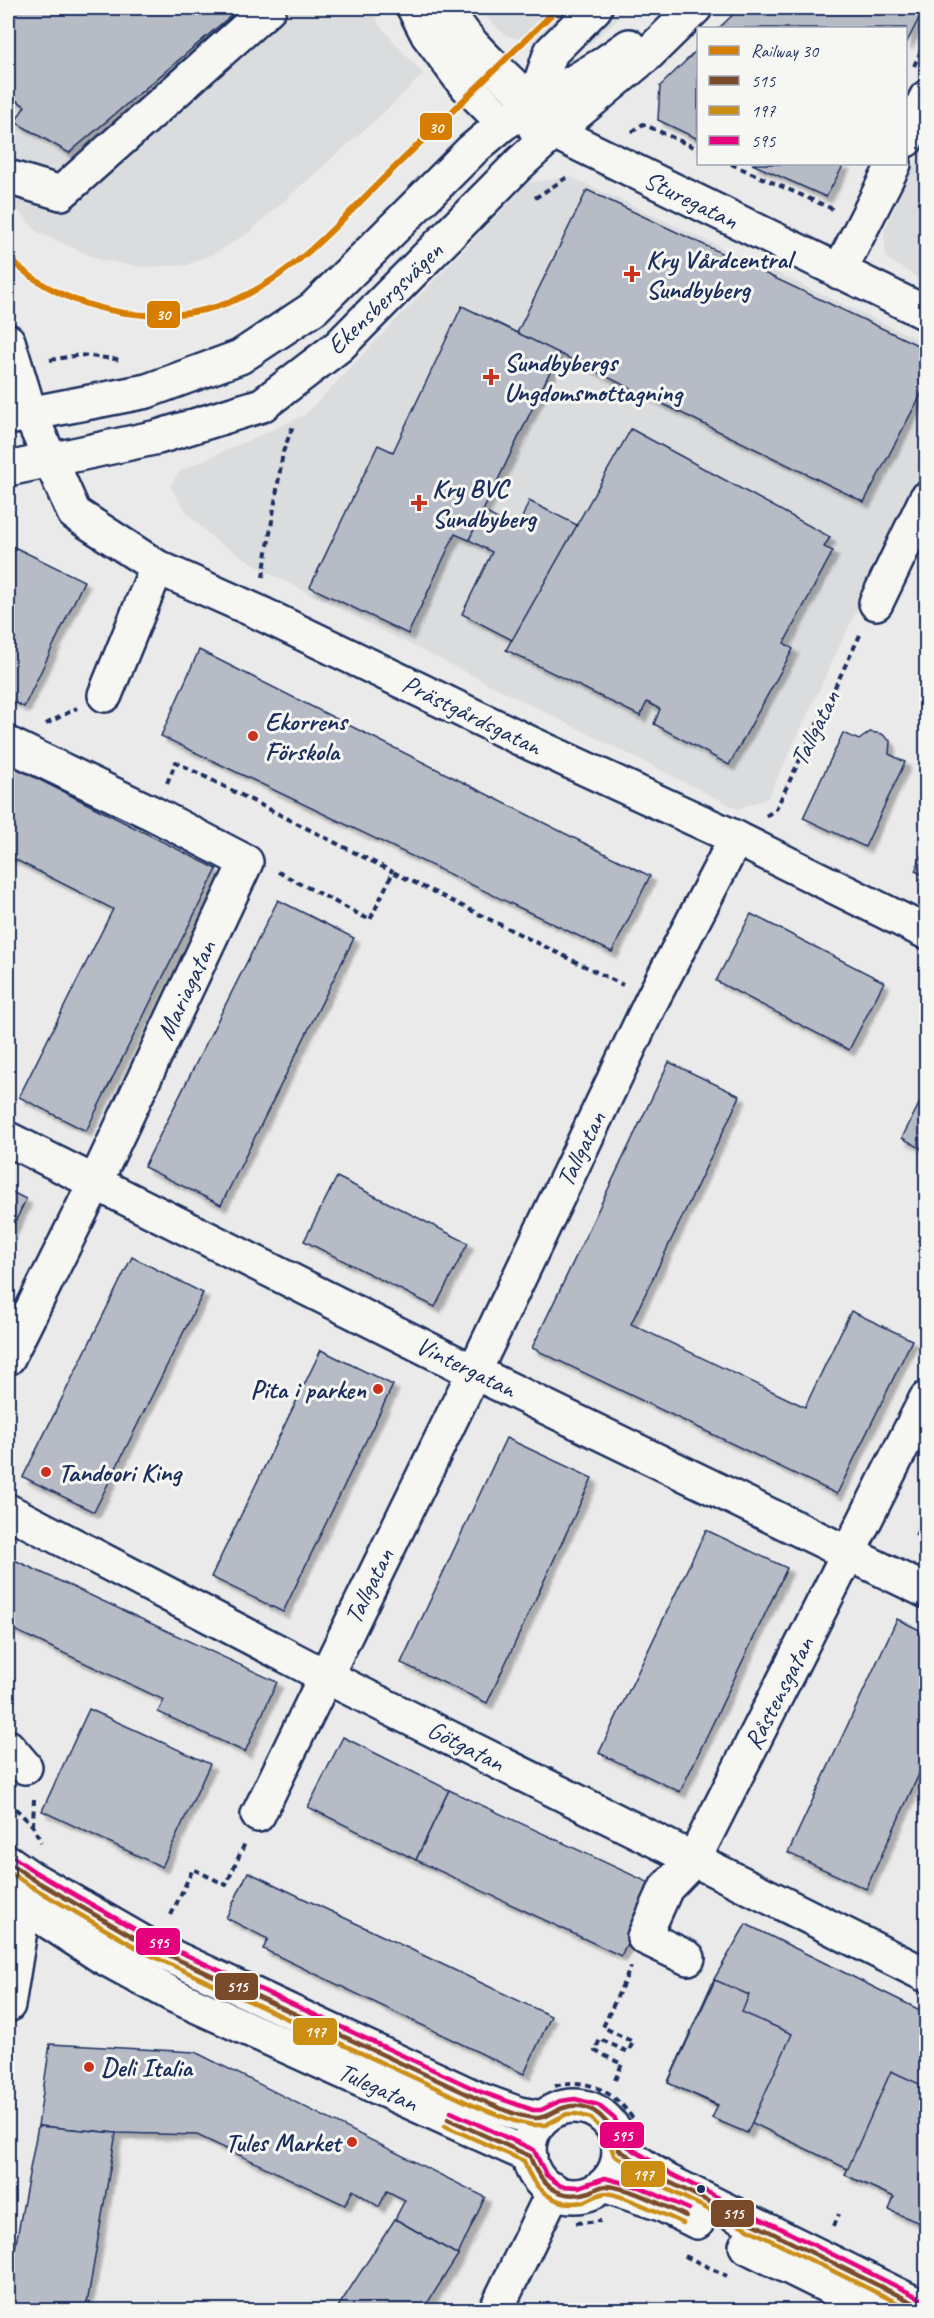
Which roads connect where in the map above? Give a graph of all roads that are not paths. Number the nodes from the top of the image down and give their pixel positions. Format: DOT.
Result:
graph roads {
  1 [pos="269,8"];
  2 [pos="414,8"];
  3 [pos="447,8"];
  4 [pos="595,8"];
  5 [pos="669,8"];
  6 [pos="695,8"];
  7 [pos="642,47"];
  8 [pos="918,86"];
  9 [pos="533,105"];
  10 [pos="504,123"];
  11 [pos="554,132"];
  12 [pos="907,136"];
  13 [pos="893,165"];
  14 [pos="8,177"];
  15 [pos="839,272"];
  16 [pos="927,313"];
  17 [pos="12,354"];
  18 [pos="19,416"];
  19 [pos="51,461"];
  20 [pos="8,469"];
  21 [pos="927,499"];
  22 [pos="157,567"];
  23 [pos="876,603"];
  24 [pos="105,695"];
  25 [pos="8,744"];
  26 [pos="736,838"];
  27 [pos="927,932"];
  28 [pos="8,1140"];
  29 [pos="95,1183"];
  30 [pos="8,1358"];
  31 [pos="474,1372"];
  32 [pos="927,1399"];
  33 [pos="8,1511"];
  34 [pos="849,1554"];
  35 [pos="927,1591"];
  36 [pos="325,1676"];
  37 [pos="252,1829"];
  38 [pos="693,1860"];
  39 [pos="8,1862"];
  40 [pos="16,1901"];
  41 [pos="688,1958"];
  42 [pos="927,1975"];
  43 [pos="8,2005"];
  44 [pos="542,2118"];
  45 [pos="619,2150"];
  46 [pos="530,2156"];
  47 [pos="604,2185"];
  48 [pos="554,2190"];
  49 [pos="769,2245"];
  50 [pos="861,2295"];
  51 [pos="927,2309"];
  52 [pos="496,2310"];
  1 -- 14 [label="street"];
  2 -- 10 [label="street"];
  3 -- 9 [label="street"];
  4 -- 9 [label="street"];
  5 -- 7 [label="street, Ekensbergsvägen"];
  6 -- 7 [label="street, Ekensbergsvägen"];
  7 -- 9 [label="street, Ekensbergsvägen"];
  7 -- 11 [label="street, Ekensbergsvägen"];
  8 -- 12 [label="street"];
  9 -- 10 [label="street, Ekensbergsvägen"];
  9 -- 11 [label="street"];
  10 -- 11 [label="street"];
  10 -- 18 [label="street, Ekensbergsvägen"];
  11 -- 15 [label="street, Sturegatan"];
  11 -- 19 [label="street, Ekensbergsvägen"];
  13 -- 15 [label="street"];
  15 -- 16 [label="street, Sturegatan"];
  17 -- 18 [label="street, Prästgårdsgatan"];
  18 -- 19 [label="street, Prästgårdsgatan"];
  19 -- 20 [label="street, Ekensbergsvägen"];
  19 -- 22 [label="street, Prästgårdsgatan"];
  21 -- 23 [label="street"];
  22 -- 24 [label="street"];
  22 -- 26 [label="street, Prästgårdsgatan"];
  25 -- 29 [label="street, Mariagatan"];
  26 -- 27 [label="street, Prästgårdsgatan"];
  26 -- 31 [label="street, Tallgatan"];
  28 -- 29 [label="street, Vintergatan"];
  29 -- 30 [label="street, Mariagatan"];
  29 -- 31 [label="street, Vintergatan"];
  31 -- 34 [label="street, Vintergatan"];
  31 -- 36 [label="street, Tallgatan"];
  32 -- 34 [label="street, Råstensgatan"];
  33 -- 36 [label="street, Götgatan"];
  34 -- 35 [label="street, Vintergatan"];
  34 -- 38 [label="street, Råstensgatan"];
  36 -- 37 [label="street, Tallgatan"];
  36 -- 38 [label="street, Götgatan"];
  38 -- 41 [label="street, Råstensgatan"];
  38 -- 42 [label="street, Götgatan"];
  39 -- 44 [label="street, Tulegatan"];
  40 -- 43 [label="street"];
  40 -- 46 [label="street, Tulegatan"];
  44 -- 45 [label="street"];
  44 -- 46 [label="street"];
  45 -- 47 [label="street"];
  45 -- 49 [label="street"];
  46 -- 48 [label="street"];
  47 -- 48 [label="street"];
  47 -- 49 [label="street"];
  48 -- 52 [label="street"];
  49 -- 50 [label="street"];
  50 -- 51 [label="street"];
}
